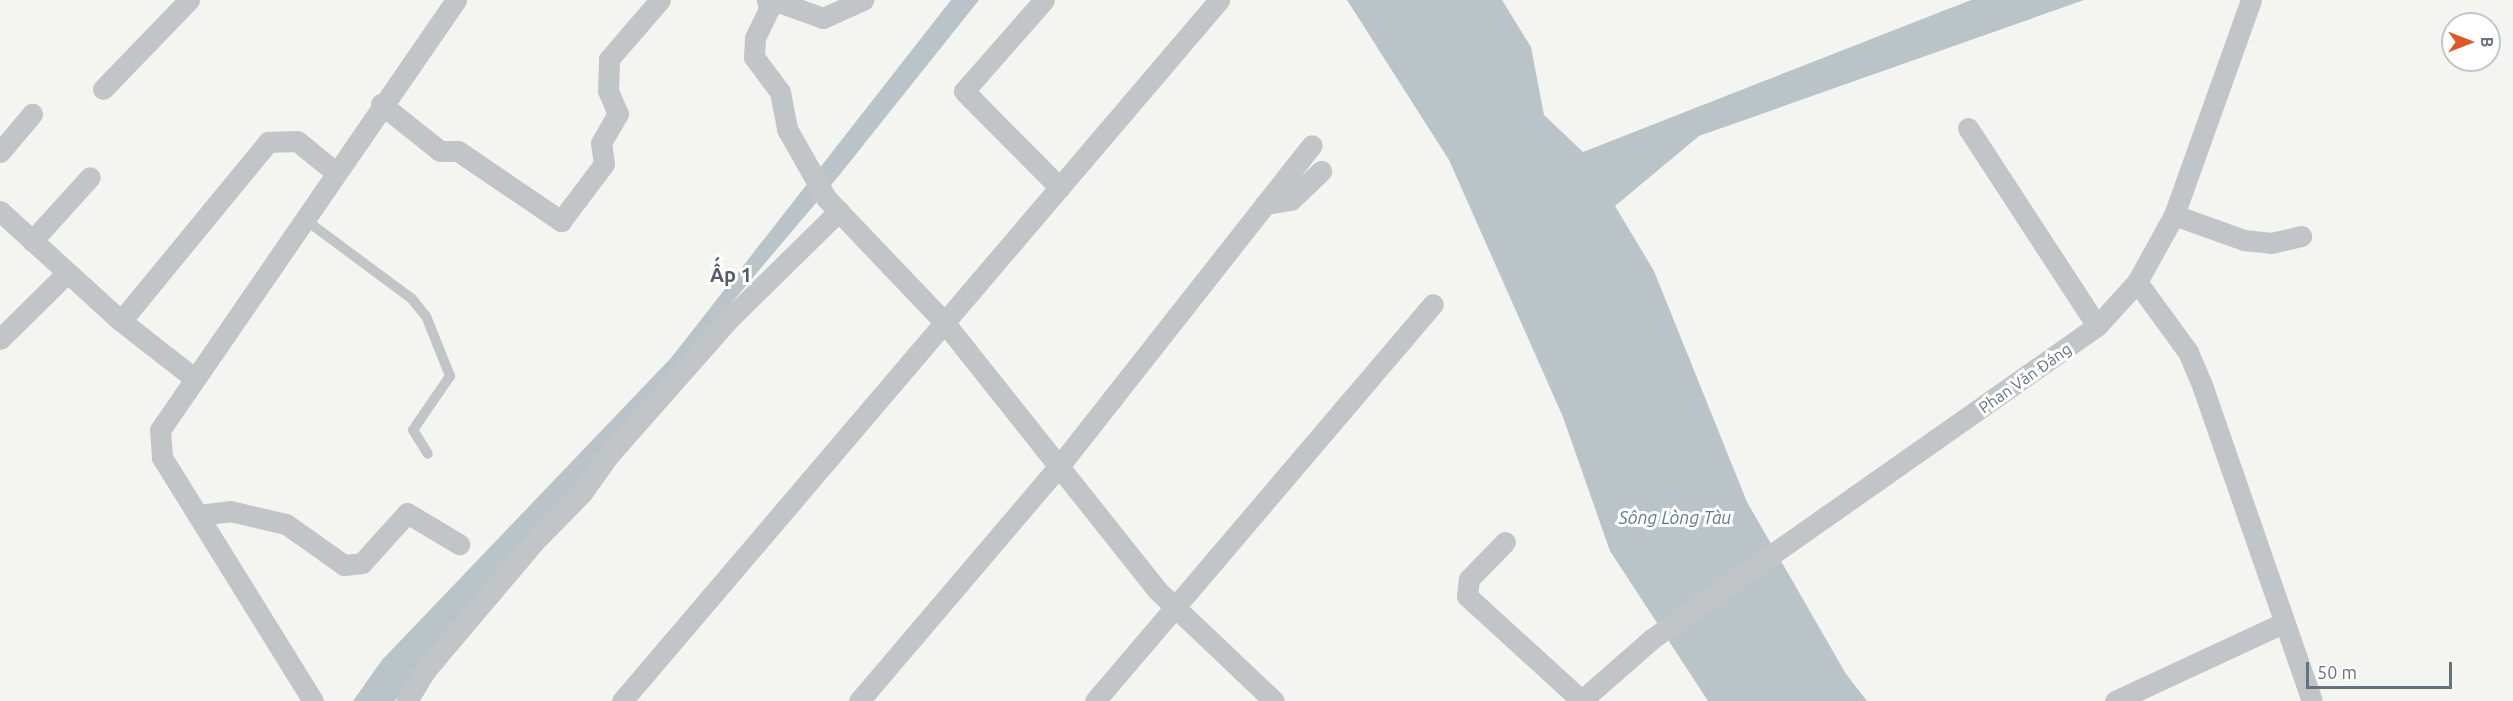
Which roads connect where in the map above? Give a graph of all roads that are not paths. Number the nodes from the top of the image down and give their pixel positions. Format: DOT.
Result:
graph roads {
  1 [pos="189,0"];
  2 [pos="456,0"];
  3 [pos="660,0"];
  4 [pos="767,0"];
  5 [pos="773,0"];
  6 [pos="863,0"];
  7 [pos="1044,0"];
  8 [pos="1219,0"];
  9 [pos="2251,0"];
  10 [pos="103,89"];
  11 [pos="381,104"];
  12 [pos="32,114"];
  13 [pos="1968,128"];
  14 [pos="1312,145"];
  15 [pos="0,152"];
  16 [pos="334,171"];
  17 [pos="1321,171"];
  18 [pos="90,177"];
  19 [pos="1060,188"];
  20 [pos="1265,204"];
  21 [pos="833,205"];
  22 [pos="0,211"];
  23 [pos="2174,215"];
  24 [pos="303,218"];
  25 [pos="2301,236"];
  26 [pos="32,241"];
  27 [pos="67,273"];
  28 [pos="2137,282"];
  29 [pos="1433,304"];
  30 [pos="121,321"];
  31 [pos="944,321"];
  32 [pos="2097,326"];
  33 [pos="0,339"];
  34 [pos="194,378"];
  35 [pos="428,454"];
  36 [pos="1060,465"];
  37 [pos="199,514"];
  38 [pos="1505,542"];
  39 [pos="459,544"];
  40 [pos="1174,608"];
  41 [pos="2284,622"];
  42 [pos="313,701"];
  43 [pos="407,701"];
  44 [pos="622,701"];
  45 [pos="859,701"];
  46 [pos="1095,701"];
  47 [pos="1274,701"];
  48 [pos="1581,701"];
  49 [pos="2115,701"];
  50 [pos="2312,701"];
  1 -- 10 [label="street"];
  2 -- 11 [label="street"];
  3 -- 11 [label="street"];
  4 -- 21 [label="street"];
  5 -- 6 [label="street"];
  7 -- 19 [label="street"];
  8 -- 19 [label="street"];
  9 -- 23 [label="street, Phan Văn Đáng"];
  11 -- 16 [label="street"];
  12 -- 15 [label="street"];
  13 -- 32 [label="street"];
  14 -- 20 [label="street"];
  16 -- 24 [label="street"];
  16 -- 30 [label="street"];
  17 -- 20 [label="street"];
  18 -- 26 [label="street"];
  19 -- 31 [label="street"];
  20 -- 36 [label="street"];
  21 -- 31 [label="street"];
  21 -- 43 [label="street"];
  22 -- 26 [label="street"];
  23 -- 25 [label="street"];
  23 -- 28 [label="street, Phan Văn Đáng"];
  24 -- 34 [label="street"];
  24 -- 35 [label="lane"];
  26 -- 27 [label="street"];
  27 -- 30 [label="street"];
  27 -- 33 [label="street"];
  28 -- 32 [label="street, Phan Văn Đáng"];
  28 -- 41 [label="street"];
  29 -- 40 [label="street"];
  30 -- 34 [label="street"];
  31 -- 36 [label="street"];
  31 -- 44 [label="street"];
  32 -- 48 [label="street, Phan Văn Đáng"];
  34 -- 37 [label="street"];
  36 -- 40 [label="street"];
  36 -- 45 [label="street"];
  37 -- 39 [label="street"];
  37 -- 42 [label="street"];
  38 -- 48 [label="street"];
  40 -- 46 [label="street"];
  40 -- 47 [label="street"];
  41 -- 49 [label="street"];
  41 -- 50 [label="street"];
}
